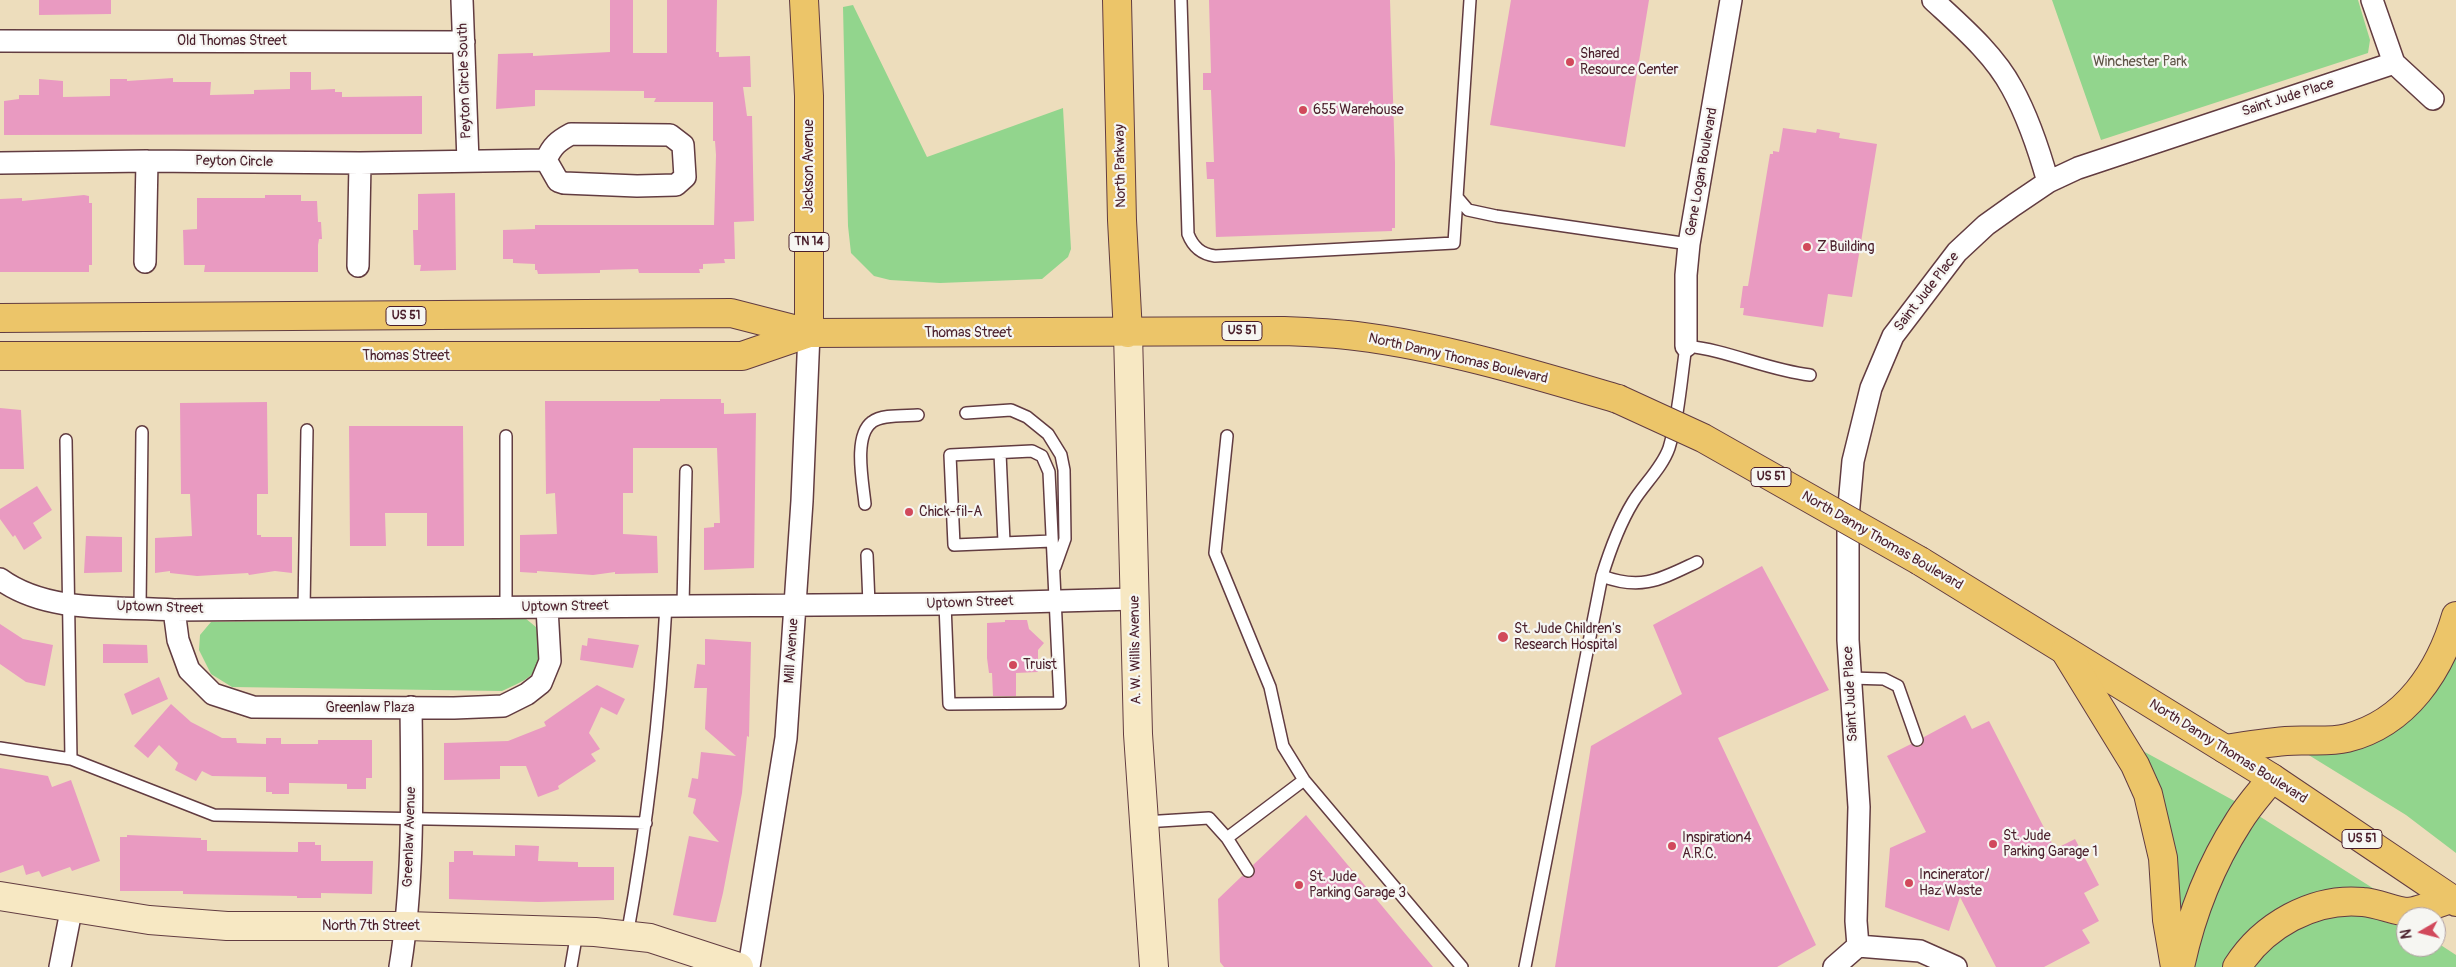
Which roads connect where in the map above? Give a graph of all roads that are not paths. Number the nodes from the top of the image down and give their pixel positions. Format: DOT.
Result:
graph roads {
  1 [pos="462,0"];
  2 [pos="804,0"];
  3 [pos="1117,0"];
  4 [pos="1180,0"];
  5 [pos="1470,0"];
  6 [pos="1731,0"];
  7 [pos="1933,0"];
  8 [pos="2372,0"];
  9 [pos="0,41"];
  10 [pos="464,42"];
  11 [pos="2394,64"];
  12 [pos="2434,99"];
  13 [pos="546,160"];
  14 [pos="468,161"];
  15 [pos="147,162"];
  16 [pos="0,164"];
  17 [pos="360,164"];
  18 [pos="2048,182"];
  19 [pos="1457,197"];
  20 [pos="1689,244"];
  21 [pos="145,262"];
  22 [pos="358,266"];
  23 [pos="0,318"];
  24 [pos="809,333"];
  25 [pos="1128,333"];
  26 [pos="1686,346"];
  27 [pos="0,356"];
  28 [pos="1810,375"];
  29 [pos="966,413"];
  30 [pos="918,415"];
  31 [pos="307,430"];
  32 [pos="142,432"];
  33 [pos="506,436"];
  34 [pos="1227,436"];
  35 [pos="66,440"];
  36 [pos="1000,453"];
  37 [pos="686,472"];
  38 [pos="865,504"];
  39 [pos="1052,541"];
  40 [pos="1004,542"];
  41 [pos="867,555"];
  42 [pos="1697,562"];
  43 [pos="1053,571"];
  44 [pos="1602,576"];
  45 [pos="0,579"];
  46 [pos="1135,599"];
  47 [pos="1055,600"];
  48 [pos="69,604"];
  49 [pos="869,604"];
  50 [pos="945,604"];
  51 [pos="674,605"];
  52 [pos="795,605"];
  53 [pos="140,608"];
  54 [pos="506,608"];
  55 [pos="547,608"];
  56 [pos="304,609"];
  57 [pos="174,610"];
  58 [pos="2456,616"];
  59 [pos="2065,651"];
  60 [pos="1850,678"];
  61 [pos="411,707"];
  62 [pos="1917,740"];
  63 [pos="0,748"];
  64 [pos="2225,749"];
  65 [pos="71,759"];
  66 [pos="2272,778"];
  67 [pos="1304,780"];
  68 [pos="411,817"];
  69 [pos="646,822"];
  70 [pos="1144,822"];
  71 [pos="1227,838"];
  72 [pos="1248,870"];
  73 [pos="0,896"];
  74 [pos="2454,901"];
  75 [pos="72,906"];
  76 [pos="407,926"];
  77 [pos="577,932"];
  78 [pos="627,936"];
  79 [pos="1858,946"];
  80 [pos="60,967"];
  81 [pos="400,967"];
  82 [pos="571,967"];
  83 [pos="739,967"];
  84 [pos="749,967"];
  85 [pos="1154,967"];
  86 [pos="1462,967"];
  87 [pos="1526,967"];
  88 [pos="1834,967"];
  89 [pos="1956,967"];
  90 [pos="2175,967"];
  91 [pos="2180,967"];
  92 [pos="2237,967"];
  1 -- 10 [label="street, Peyton Circle South"];
  2 -- 24 [label="main road, Jackson Avenue / TN 14"];
  3 -- 25 [label="main road, North Parkway"];
  4 -- 19 [label="lane"];
  5 -- 19 [label="lane"];
  6 -- 20 [label="street, Gene Logan Boulevard"];
  7 -- 18 [label="street"];
  8 -- 11 [label="street"];
  9 -- 10 [label="street, Old Thomas Street"];
  10 -- 14 [label="street, Peyton Circle South"];
  11 -- 12 [label="street"];
  11 -- 18 [label="street, Saint Jude Place"];
  13 -- 13 [label="street"];
  13 -- 14 [label="street, Peyton Circle"];
  14 -- 17 [label="street, Peyton Circle"];
  15 -- 16 [label="street, Peyton Circle"];
  15 -- 17 [label="street, Peyton Circle"];
  15 -- 21 [label="street"];
  17 -- 22 [label="street"];
  18 -- 60 [label="street, Saint Jude Place"];
  19 -- 20 [label="lane"];
  20 -- 26 [label="street, Gene Logan Boulevard"];
  23 -- 24 [label="main road, Thomas Street / US 51"];
  24 -- 25 [label="main road, Thomas Street / US 51"];
  24 -- 27 [label="main road, Thomas Street / US 51"];
  24 -- 52 [label="street, Mill Avenue"];
  25 -- 46 [label="street, A. W. Willis Avenue"];
  25 -- 59 [label="main road, North Danny Thomas Boulevard / US 51, bridge"];
  26 -- 28 [label="lane"];
  26 -- 44 [label="lane"];
  29 -- 43 [label="lane"];
  30 -- 38 [label="lane"];
  31 -- 56 [label="lane"];
  32 -- 53 [label="lane"];
  33 -- 54 [label="lane"];
  34 -- 67 [label="lane"];
  35 -- 48 [label="lane"];
  36 -- 39 [label="lane"];
  36 -- 40 [label="lane"];
  36 -- 40 [label="lane"];
  37 -- 51 [label="lane"];
  39 -- 40 [label="lane"];
  39 -- 43 [label="lane"];
  41 -- 49 [label="lane"];
  42 -- 44 [label="lane"];
  43 -- 47 [label="lane"];
  44 -- 87 [label="lane"];
  45 -- 48 [label="street, Uptown Street"];
  46 -- 47 [label="street, Uptown Street"];
  46 -- 70 [label="street, A. W. Willis Avenue"];
  47 -- 50 [label="street, Uptown Street"];
  47 -- 50 [label="lane"];
  48 -- 53 [label="street, Uptown Street"];
  48 -- 65 [label="lane"];
  49 -- 50 [label="street, Uptown Street"];
  49 -- 52 [label="street, Uptown Street"];
  51 -- 52 [label="street, Uptown Street"];
  51 -- 55 [label="street, Uptown Street"];
  51 -- 69 [label="lane"];
  52 -- 84 [label="street, Mill Avenue"];
  53 -- 57 [label="street, Uptown Street"];
  54 -- 55 [label="street, Uptown Street"];
  54 -- 56 [label="street, Uptown Street"];
  55 -- 61 [label="street, Greenlaw Plaza"];
  56 -- 57 [label="street, Uptown Street"];
  57 -- 61 [label="street, Greenlaw Plaza"];
  58 -- 64 [label="main road"];
  59 -- 64 [label="main road, North Danny Thomas Boulevard / US 51"];
  59 -- 90 [label="main road"];
  60 -- 62 [label="lane"];
  60 -- 79 [label="street, Saint Jude Place"];
  61 -- 68 [label="street, Greenlaw Avenue"];
  63 -- 65 [label="lane"];
  64 -- 66 [label="main road, North Danny Thomas Boulevard / US 51"];
  65 -- 68 [label="lane"];
  66 -- 74 [label="main road, North Danny Thomas Boulevard / US 51"];
  66 -- 91 [label="main road"];
  67 -- 71 [label="lane"];
  67 -- 86 [label="lane"];
  68 -- 69 [label="lane"];
  68 -- 76 [label="street, Greenlaw Avenue"];
  69 -- 78 [label="lane"];
  70 -- 71 [label="lane"];
  70 -- 85 [label="street, A. W. Willis Avenue"];
  71 -- 72 [label="lane"];
  73 -- 75 [label="street, North 7th Street"];
  74 -- 92 [label="main road"];
  75 -- 76 [label="street, North 7th Street"];
  75 -- 80 [label="street"];
  76 -- 77 [label="street, North 7th Street"];
  76 -- 81 [label="street, Greenlaw Avenue"];
  77 -- 78 [label="street, North 7th Street"];
  77 -- 82 [label="lane"];
  78 -- 83 [label="street, North 7th Street"];
  79 -- 88 [label="street"];
  79 -- 89 [label="street"];
}
